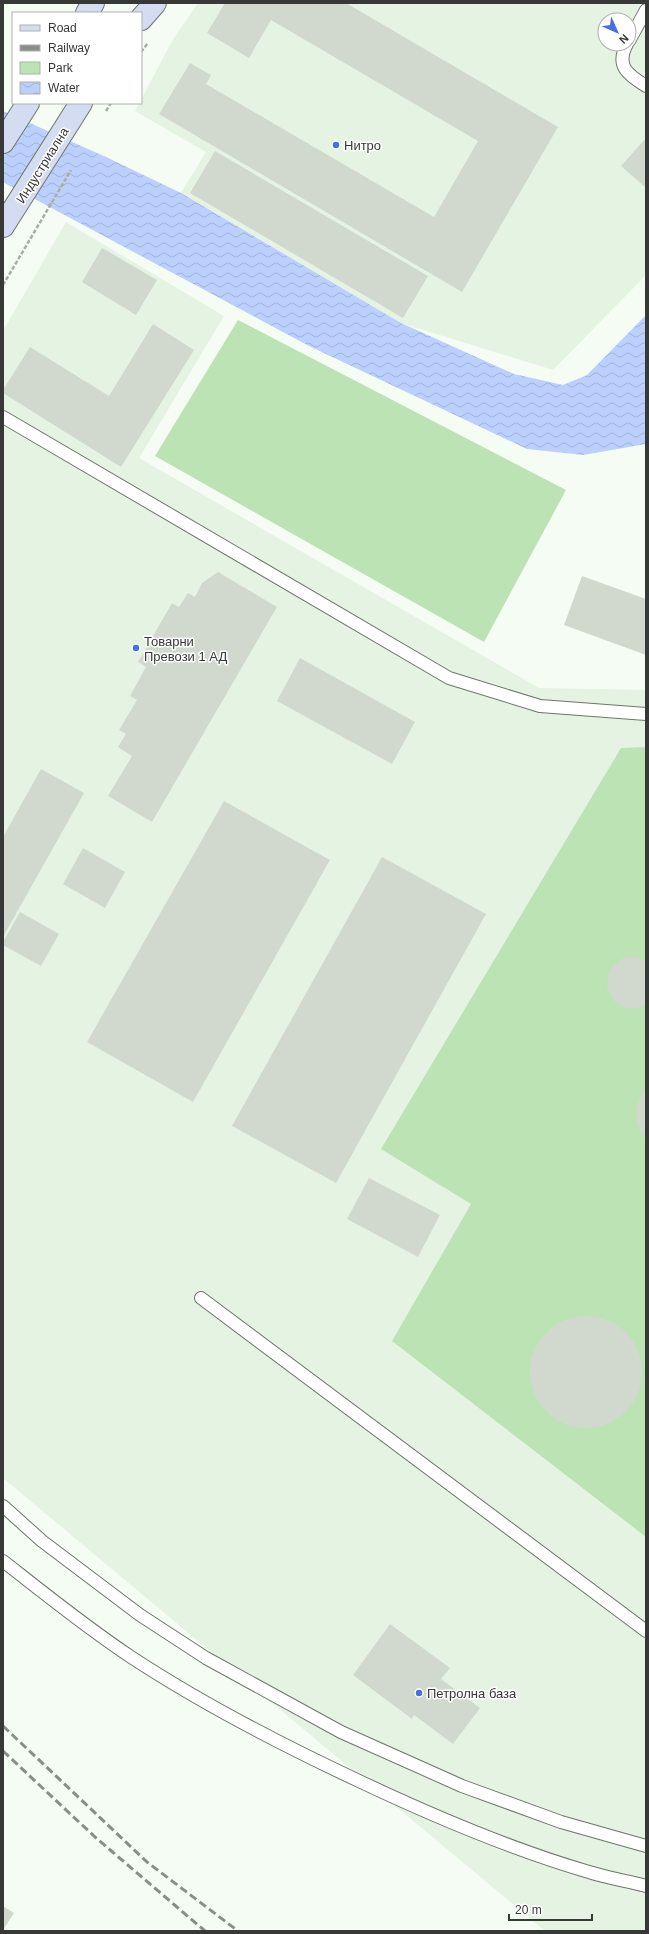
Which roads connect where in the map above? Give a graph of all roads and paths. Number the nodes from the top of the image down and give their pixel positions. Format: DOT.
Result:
graph roads {
  1 [pos="93,3"];
  2 [pos="142,3"];
  3 [pos="155,3"];
  4 [pos="646,10"];
  5 [pos="88,12"];
  6 [pos="137,12"];
  7 [pos="142,18"];
  8 [pos="637,26"];
  9 [pos="623,52"];
  10 [pos="646,86"];
  11 [pos="27,104"];
  12 [pos="80,104"];
  13 [pos="110,104"];
  14 [pos="103,116"];
  15 [pos="3,142"];
  16 [pos="75,164"];
  17 [pos="3,226"];
  18 [pos="3,285"];
  19 [pos="3,417"];
  20 [pos="646,714"];
  21 [pos="201,1298"];
  22 [pos="3,1506"];
  23 [pos="3,1561"];
  24 [pos="646,1631"];
  25 [pos="646,1846"];
  26 [pos="646,1886"];
  1 -- 5 [label="main road"];
  2 -- 6 [label="main road"];
  3 -- 7 [label="main road"];
  4 -- 8 [label="lane"];
  9 -- 10 [label="lane"];
  11 -- 15 [label="main road"];
  12 -- 17 [label="main road, Индустриална"];
  13 -- 14 [label="path"];
  16 -- 18 [label="path"];
  19 -- 20 [label="lane"];
  21 -- 24 [label="lane"];
  22 -- 25 [label="lane"];
  23 -- 26 [label="lane"];
}
